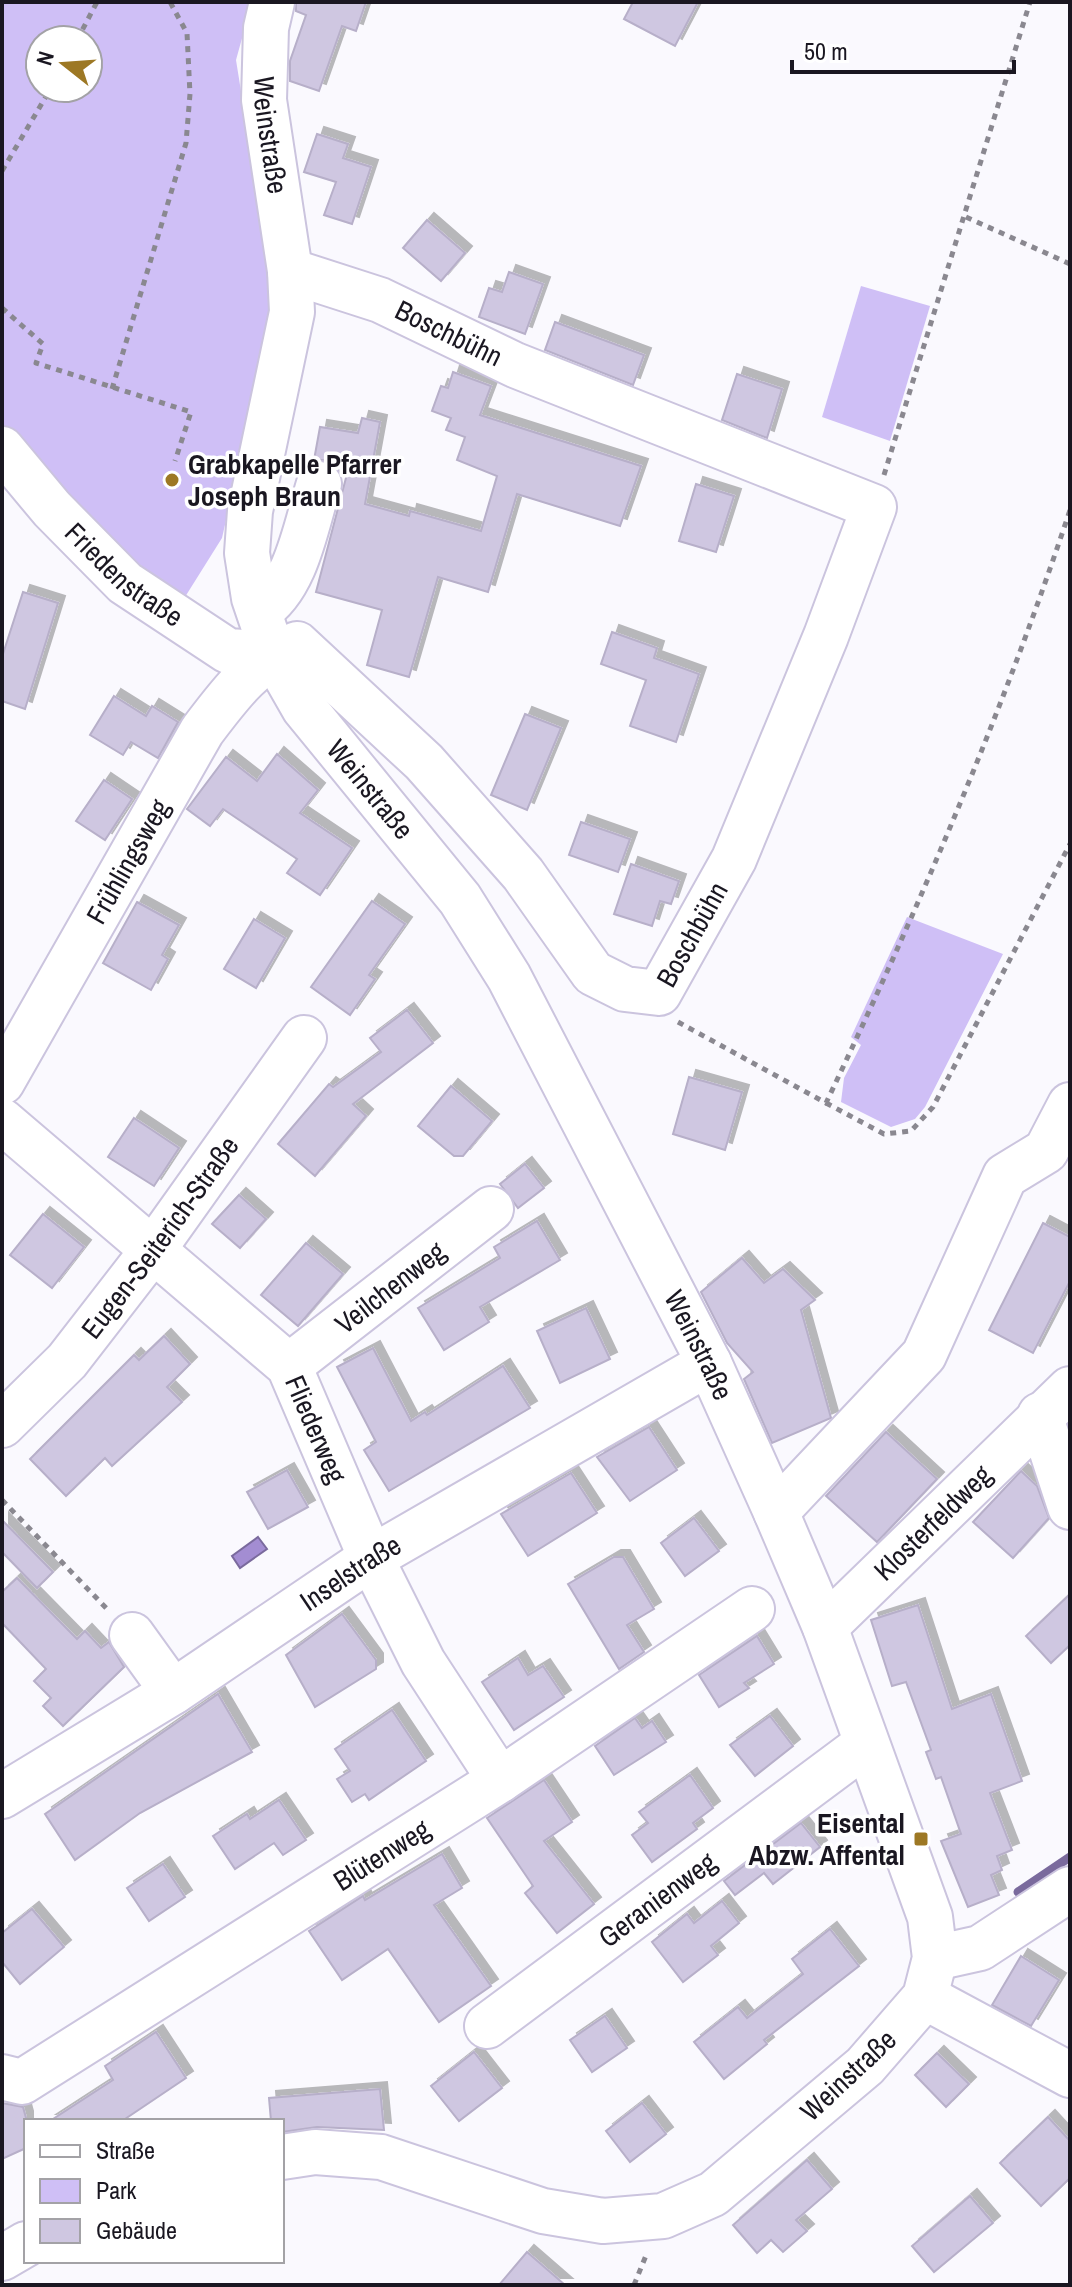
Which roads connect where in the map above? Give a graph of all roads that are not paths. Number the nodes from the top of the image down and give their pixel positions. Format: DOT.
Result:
graph roads {
  1 [pos="272,2"];
  2 [pos="290,271"];
  3 [pos="2,449"];
  4 [pos="319,484"];
  5 [pos="259,611"];
  6 [pos="273,654"];
  7 [pos="304,1038"];
  8 [pos="2,1082"];
  9 [pos="1070,1105"];
  10 [pos="2,1121"];
  11 [pos="491,1209"];
  12 [pos="153,1250"];
  13 [pos="709,1363"];
  14 [pos="289,1366"];
  15 [pos="1055,1402"];
  16 [pos="2,1425"];
  17 [pos="1070,1507"];
  18 [pos="776,1512"];
  19 [pos="371,1558"];
  20 [pos="752,1609"];
  21 [pos="825,1627"];
  22 [pos="132,1635"];
  23 [pos="173,1692"];
  24 [pos="866,1744"];
  25 [pos="500,1780"];
  26 [pos="2,1796"];
  27 [pos="1070,1889"];
  28 [pos="930,1978"];
  29 [pos="487,2026"];
  30 [pos="1070,2075"];
  31 [pos="2,2077"];
  32 [pos="284,2157"];
  33 [pos="24,2245"];
  34 [pos="2,2258"];
  1 -- 2 [label="street, Weinstraße"];
  2 -- 5 [label="street, Weinstraße"];
  2 -- 6 [label="street, Boschbühn"];
  3 -- 6 [label="street, Friedenstraße"];
  4 -- 5 [label="street"];
  5 -- 6 [label="street, Weinstraße"];
  6 -- 8 [label="street, Frühlingsweg"];
  6 -- 13 [label="street, Weinstraße"];
  7 -- 12 [label="street, Eugen-Seiterich-Straße"];
  9 -- 18 [label="street"];
  10 -- 12 [label="street, Fliederweg"];
  11 -- 14 [label="street, Veilchenweg"];
  12 -- 14 [label="street, Fliederweg"];
  12 -- 16 [label="street, Eugen-Seiterich-Straße"];
  13 -- 18 [label="street, Weinstraße"];
  13 -- 19 [label="street, Inselstraße"];
  14 -- 19 [label="street, Fliederweg"];
  15 -- 17 [label="street, Klosterfeldweg"];
  15 -- 21 [label="street, Klosterfeldweg"];
  18 -- 21 [label="street, Weinstraße"];
  19 -- 23 [label="street, Inselstraße"];
  19 -- 25 [label="street, Fliederweg"];
  20 -- 25 [label="street, Blütenweg"];
  21 -- 24 [label="street, Weinstraße"];
  22 -- 23 [label="street"];
  23 -- 26 [label="street, Inselstraße"];
  24 -- 28 [label="street, Weinstraße"];
  24 -- 29 [label="street, Geranienweg"];
  25 -- 31 [label="street, Blütenweg"];
  27 -- 28 [label="street"];
  28 -- 30 [label="street"];
  28 -- 32 [label="street, Weinstraße"];
  33 -- 34 [label="street"];
}
